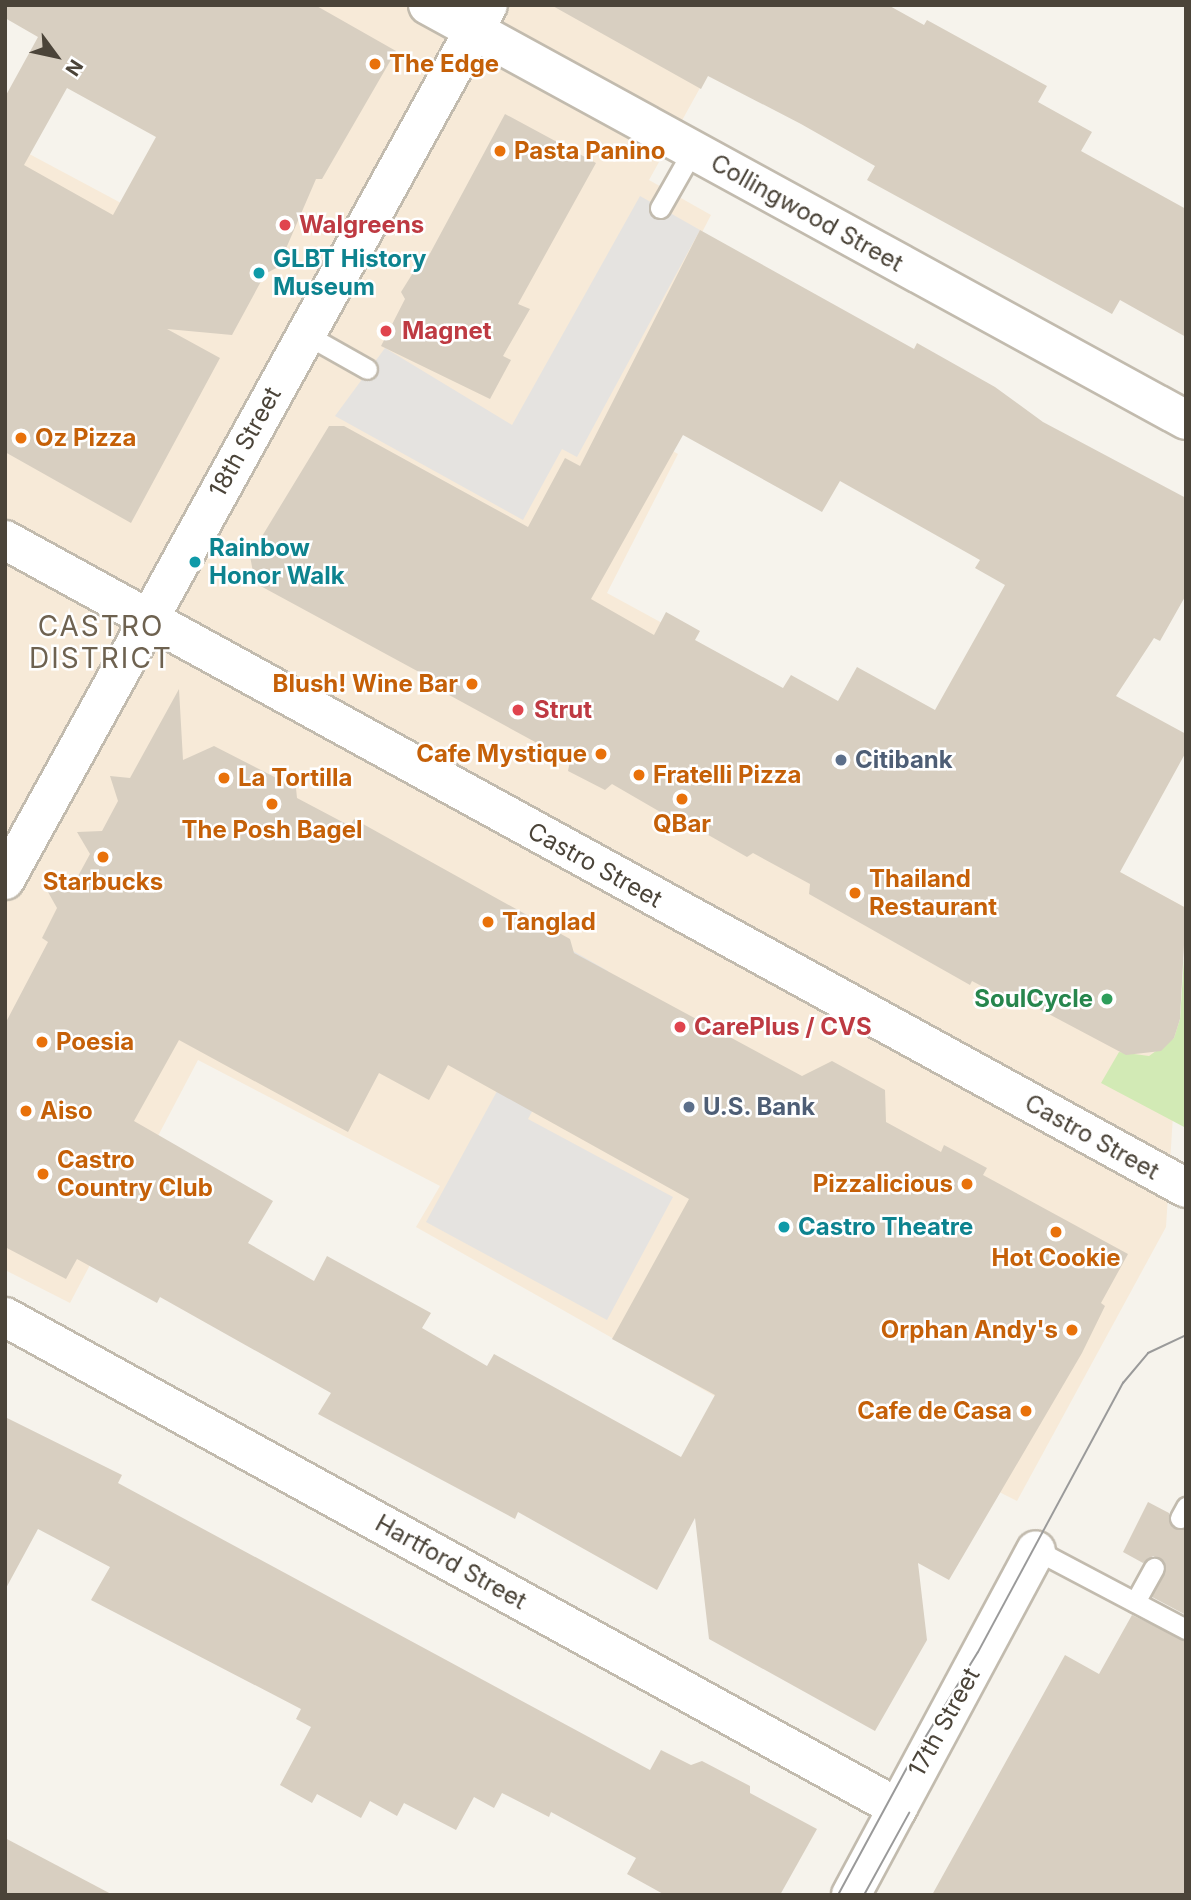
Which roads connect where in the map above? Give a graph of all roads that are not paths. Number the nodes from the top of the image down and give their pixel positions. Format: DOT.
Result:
graph roads {
  1 [pos="428,5"];
  2 [pos="481,18"];
  3 [pos="693,150"];
  4 [pos="660,208"];
  5 [pos="305,334"];
  6 [pos="367,369"];
  7 [pos="1186,420"];
  8 [pos="5,540"];
  9 [pos="147,620"];
  10 [pos="5,880"];
  11 [pos="1186,1188"];
  12 [pos="5,1317"];
  13 [pos="1036,1550"];
  14 [pos="1154,1568"];
  15 [pos="1135,1602"];
  16 [pos="1186,1629"];
  17 [pos="898,1808"];
  18 [pos="851,1895"];
  1 -- 2 [label="street, Collingwood Street"];
  2 -- 3 [label="street, Collingwood Street"];
  2 -- 5 [label="street, 18th Street"];
  3 -- 4 [label="lane"];
  3 -- 7 [label="street, Collingwood Street"];
  5 -- 6 [label="lane"];
  5 -- 9 [label="street, 18th Street"];
  8 -- 9 [label="street, Castro Street"];
  9 -- 10 [label="street, 18th Street"];
  9 -- 11 [label="street, Castro Street"];
  12 -- 17 [label="street, Hartford Street"];
  13 -- 15 [label="lane"];
  13 -- 17 [label="street, 17th Street"];
  14 -- 15 [label="lane"];
  15 -- 16 [label="lane"];
  17 -- 18 [label="street, 17th Street"];
}
